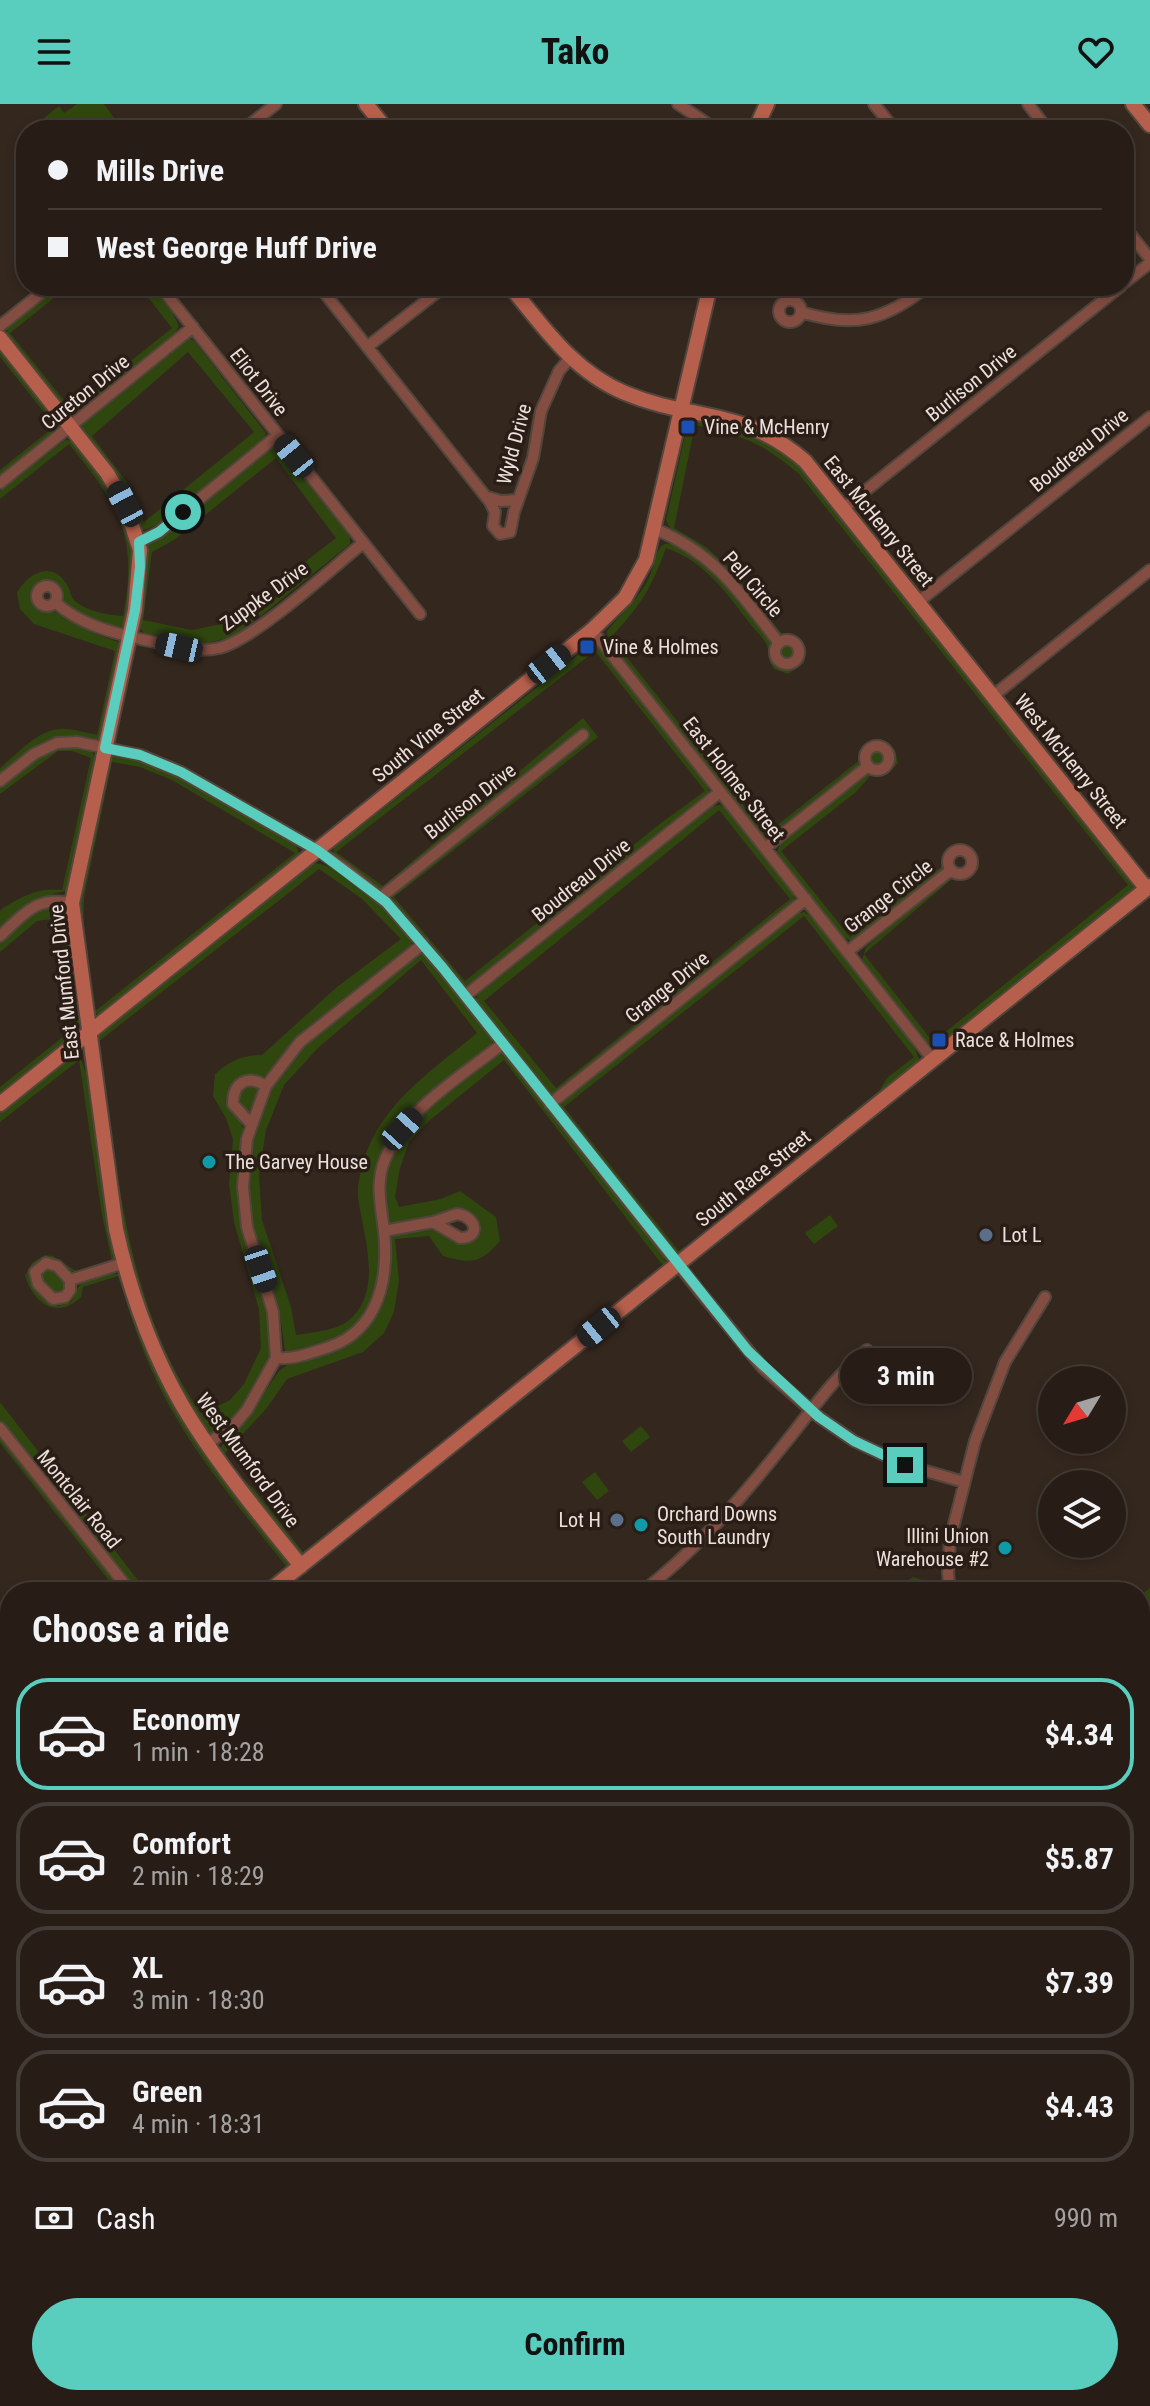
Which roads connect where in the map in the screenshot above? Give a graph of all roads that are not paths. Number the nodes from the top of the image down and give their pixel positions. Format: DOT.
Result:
graph roads {
  1 [pos="276,104"];
  2 [pos="366,104"];
  3 [pos="678,104"];
  4 [pos="874,104"];
  5 [pos="1028,104"];
  6 [pos="1133,104"];
  7 [pos="256,120"];
  8 [pos="379,120"];
  9 [pos="702,120"];
  10 [pos="887,120"];
  11 [pos="1040,120"];
  12 [pos="1150,125"];
  13 [pos="1134,239"];
  14 [pos="1150,261"];
  15 [pos="1134,275"];
  16 [pos="38,296"];
  17 [pos="168,296"];
  18 [pos="327,296"];
  19 [pos="432,296"];
  20 [pos="518,296"];
  21 [pos="707,296"];
  22 [pos="915,296"];
  23 [pos="1108,296"];
  24 [pos="801,312"];
  25 [pos="0,326"];
  26 [pos="193,327"];
  27 [pos="0,338"];
  28 [pos="367,347"];
  29 [pos="570,358"];
  30 [pos="682,408"];
  31 [pos="1150,417"];
  32 [pos="70,427"];
  33 [pos="278,435"];
  34 [pos="0,483"];
  35 [pos="487,497"];
  36 [pos="518,500"];
  37 [pos="844,508"];
  38 [pos="655,529"];
  39 [pos="139,542"];
  40 [pos="363,543"];
  41 [pos="1150,570"];
  42 [pos="918,602"];
  43 [pos="56,603"];
  44 [pos="420,614"];
  45 [pos="592,630"];
  46 [pos="129,636"];
  47 [pos="779,643"];
  48 [pos="993,696"];
  49 [pos="583,735"];
  50 [pos="105,748"];
  51 [pos="868,766"];
  52 [pos="0,781"];
  53 [pos="720,792"];
  54 [pos="765,848"];
  55 [pos="317,850"];
  56 [pos="951,870"];
  57 [pos="1148,887"];
  58 [pos="381,897"];
  59 [pos="806,899"];
  60 [pos="72,903"];
  61 [pos="0,936"];
  62 [pos="423,944"];
  63 [pos="847,952"];
  64 [pos="465,996"];
  65 [pos="89,1035"];
  66 [pos="502,1044"];
  67 [pos="933,1060"];
  68 [pos="266,1086"];
  69 [pos="0,1104"];
  70 [pos="550,1104"];
  71 [pos="251,1124"];
  72 [pos="433,1222"];
  73 [pos="384,1231"];
  74 [pos="124,1263"];
  75 [pos="678,1263"];
  76 [pos="70,1280"];
  77 [pos="1045,1297"];
  78 [pos="867,1350"];
  79 [pos="276,1358"];
  80 [pos="166,1375"];
  81 [pos="811,1410"];
  82 [pos="0,1428"];
  83 [pos="207,1444"];
  84 [pos="964,1482"];
  85 [pos="301,1566"];
  86 [pos="123,1582"];
  87 [pos="281,1582"];
  88 [pos="654,1582"];
  89 [pos="949,1582"];
  1 -- 7 [label="street"];
  2 -- 8 [label="street"];
  3 -- 9 [label="street"];
  4 -- 10 [label="street"];
  5 -- 11 [label="street"];
  6 -- 12 [label="street"];
  13 -- 14 [label="street"];
  14 -- 15 [label="street, Burlison Drive"];
  16 -- 25 [label="street"];
  17 -- 26 [label="street, Eliot Drive"];
  18 -- 28 [label="street"];
  19 -- 28 [label="street"];
  20 -- 29 [label="street, East McHenry Street"];
  21 -- 30 [label="street, South Vine Street"];
  22 -- 24 [label="street"];
  23 -- 37 [label="street, Burlison Drive"];
  26 -- 32 [label="street, Cureton Drive"];
  26 -- 33 [label="street, Eliot Drive"];
  27 -- 32 [label="street, East Mumford Drive"];
  28 -- 35 [label="street"];
  29 -- 30 [label="street, East McHenry Street"];
  29 -- 36 [label="street, Wyld Drive"];
  30 -- 37 [label="street, East McHenry Street"];
  30 -- 38 [label="street, South Vine Street"];
  31 -- 42 [label="street, Boudreau Drive"];
  32 -- 34 [label="street, Cureton Drive"];
  32 -- 39 [label="street, East Mumford Drive"];
  33 -- 39 [label="street"];
  33 -- 40 [label="street, Eliot Drive"];
  35 -- 36 [label="street, Wyld Drive"];
  35 -- 36 [label="street, Wyld Drive"];
  37 -- 42 [label="street, East McHenry Street"];
  38 -- 45 [label="street, South Vine Street"];
  38 -- 47 [label="street, Pell Circle"];
  39 -- 46 [label="street, East Mumford Drive"];
  40 -- 44 [label="street, Eliot Drive"];
  40 -- 46 [label="street, Zuppke Drive"];
  41 -- 48 [label="street"];
  42 -- 48 [label="street, East McHenry Street"];
  43 -- 46 [label="street, Zuppke Drive"];
  45 -- 53 [label="street, East Holmes Street"];
  45 -- 55 [label="street, South Vine Street"];
  46 -- 50 [label="street, East Mumford Drive"];
  48 -- 57 [label="street, West McHenry Street"];
  49 -- 58 [label="street, Burlison Drive"];
  50 -- 52 [label="street"];
  50 -- 55 [label="street"];
  50 -- 60 [label="street, East Mumford Drive"];
  51 -- 54 [label="street"];
  53 -- 54 [label="street, East Holmes Street"];
  53 -- 64 [label="street, Boudreau Drive"];
  54 -- 59 [label="street, East Holmes Street"];
  55 -- 58 [label="street"];
  55 -- 65 [label="street, South Vine Street"];
  56 -- 63 [label="street, Grange Circle"];
  57 -- 67 [label="street, South Race Street"];
  58 -- 62 [label="street"];
  59 -- 63 [label="street, East Holmes Street"];
  59 -- 70 [label="street, Grange Drive"];
  60 -- 61 [label="street"];
  60 -- 65 [label="street, East Mumford Drive"];
  62 -- 64 [label="street"];
  62 -- 68 [label="street"];
  63 -- 67 [label="street, East Holmes Street"];
  64 -- 66 [label="street"];
  65 -- 69 [label="street, South Vine Street"];
  65 -- 74 [label="street, East Mumford Drive"];
  66 -- 70 [label="street"];
  66 -- 73 [label="street"];
  67 -- 75 [label="street, South Race Street"];
  68 -- 71 [label="street"];
  68 -- 71 [label="street"];
  70 -- 75 [label="street"];
  71 -- 79 [label="street"];
  72 -- 73 [label="street"];
  73 -- 79 [label="street"];
  74 -- 76 [label="street"];
  74 -- 80 [label="street, East Mumford Drive"];
  75 -- 81 [label="street"];
  75 -- 85 [label="street, South Race Street"];
  77 -- 84 [label="street"];
  78 -- 81 [label="street"];
  79 -- 83 [label="street"];
  80 -- 83 [label="street, West Mumford Drive"];
  81 -- 84 [label="street"];
  81 -- 88 [label="street"];
  82 -- 86 [label="street, Montclair Road"];
  83 -- 85 [label="street, West Mumford Drive"];
  84 -- 89 [label="street"];
  85 -- 87 [label="street, South Race Street"];
}
